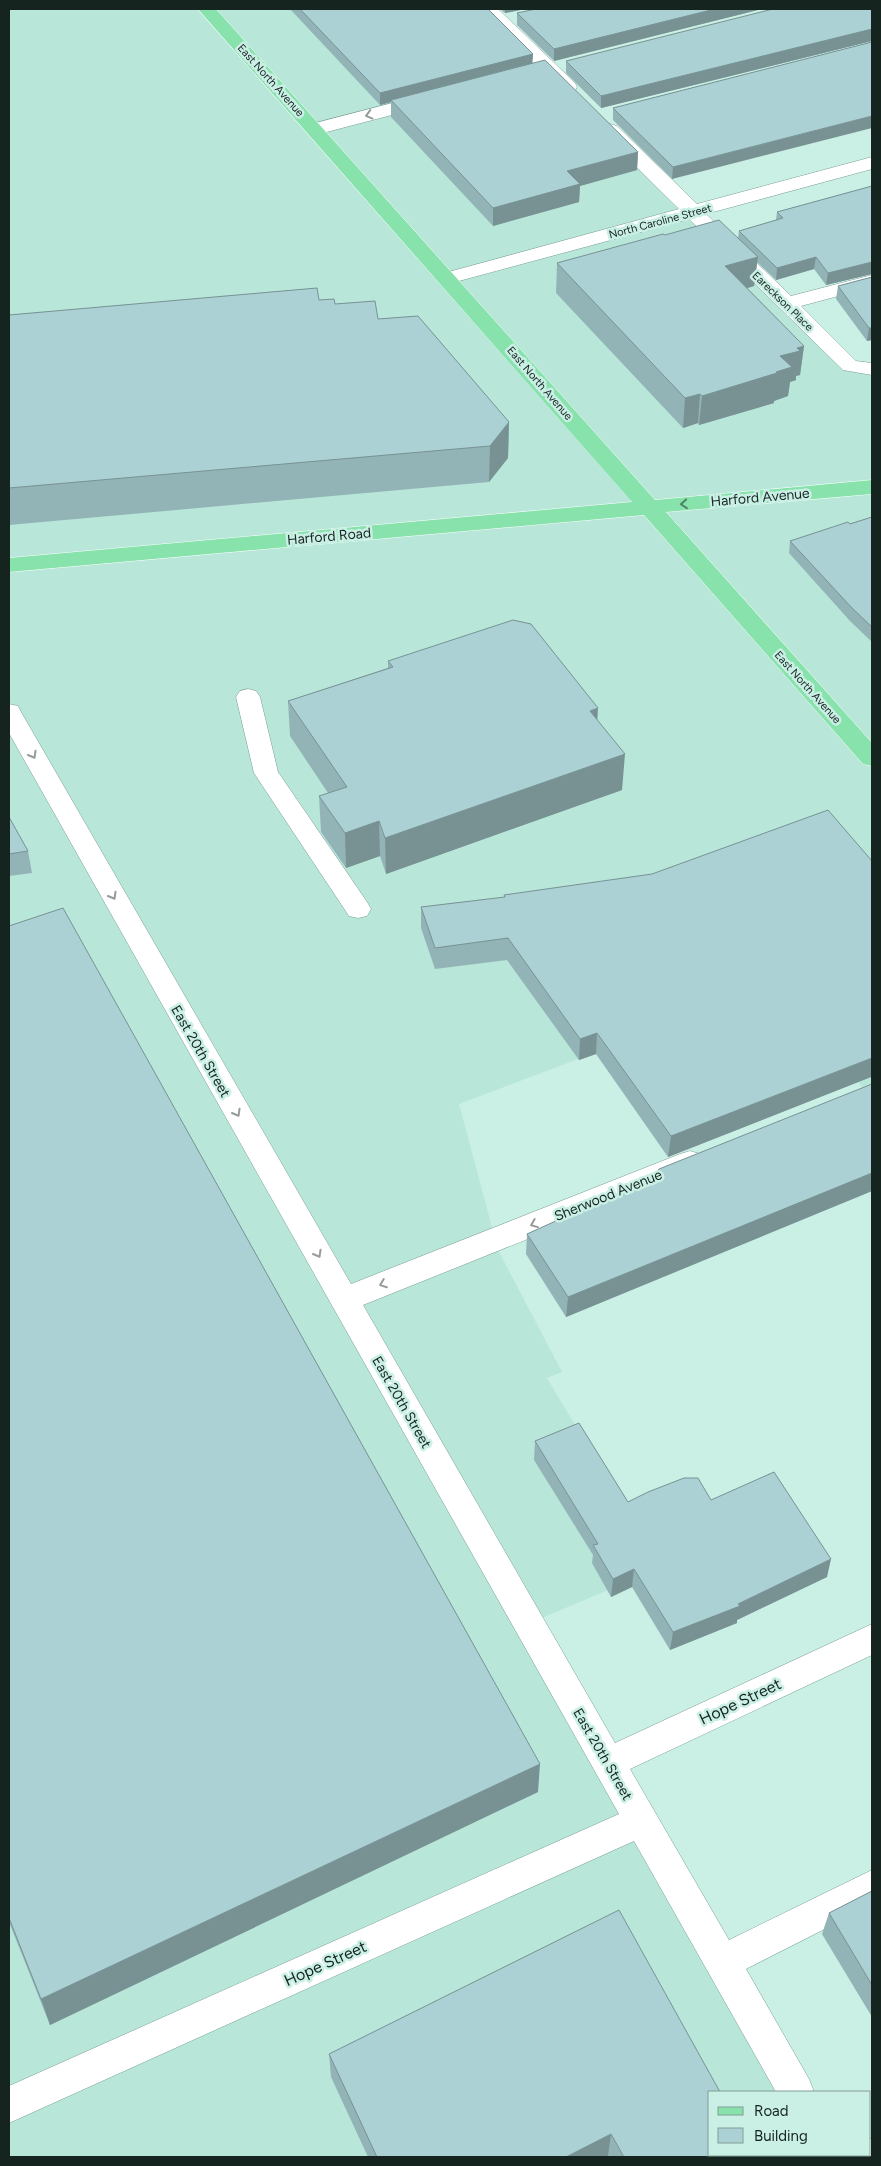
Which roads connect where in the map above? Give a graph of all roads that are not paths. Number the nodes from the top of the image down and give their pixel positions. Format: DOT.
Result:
graph roads {
  1 [pos="207,9"];
  2 [pos="503,16"];
  3 [pos="568,64"];
  4 [pos="549,68"];
  5 [pos="530,73"];
  6 [pos="446,95"];
  7 [pos="590,109"];
  8 [pos="616,111"];
  9 [pos="315,129"];
  10 [pos="872,163"];
  11 [pos="692,212"];
  12 [pos="448,278"];
  13 [pos="872,281"];
  14 [pos="786,304"];
  15 [pos="872,369"];
  16 [pos="872,487"];
  17 [pos="648,507"];
  18 [pos="9,564"];
  19 [pos="248,697"];
  20 [pos="9,712"];
  21 [pos="872,758"];
  22 [pos="358,908"];
  23 [pos="716,1152"];
  24 [pos="344,1300"];
  25 [pos="872,1639"];
  26 [pos="608,1763"];
  27 [pos="641,1821"];
  28 [pos="872,1887"];
  29 [pos="722,1962"];
  30 [pos="795,2091"];
  31 [pos="9,2105"];
  1 -- 9 [label="main road, East North Avenue"];
  2 -- 4 [label="street, Eareckson Place"];
  3 -- 4 [label="street"];
  4 -- 5 [label="street"];
  4 -- 7 [label="street, Eareckson Place"];
  6 -- 9 [label="street, one-way"];
  7 -- 8 [label="street"];
  7 -- 11 [label="street, Eareckson Place"];
  9 -- 12 [label="main road, East North Avenue"];
  10 -- 11 [label="street, North Caroline Street"];
  11 -- 12 [label="street, North Caroline Street"];
  11 -- 14 [label="street, Eareckson Place"];
  12 -- 17 [label="main road, East North Avenue"];
  13 -- 14 [label="street"];
  14 -- 15 [label="street, Eareckson Place"];
  16 -- 17 [label="main road, Harford Avenue, one-way"];
  17 -- 18 [label="main road, Harford Road"];
  17 -- 21 [label="main road, East North Avenue"];
  19 -- 22 [label="street"];
  20 -- 24 [label="street, East 20th Street, one-way"];
  23 -- 24 [label="street, Sherwood Avenue, one-way"];
  24 -- 26 [label="street, East 20th Street"];
  25 -- 26 [label="street, Hope Street"];
  26 -- 27 [label="street, East 20th Street"];
  27 -- 29 [label="street, East 20th Street"];
  27 -- 31 [label="street, Hope Street"];
  28 -- 29 [label="street"];
  29 -- 30 [label="street, East 20th Street"];
}
